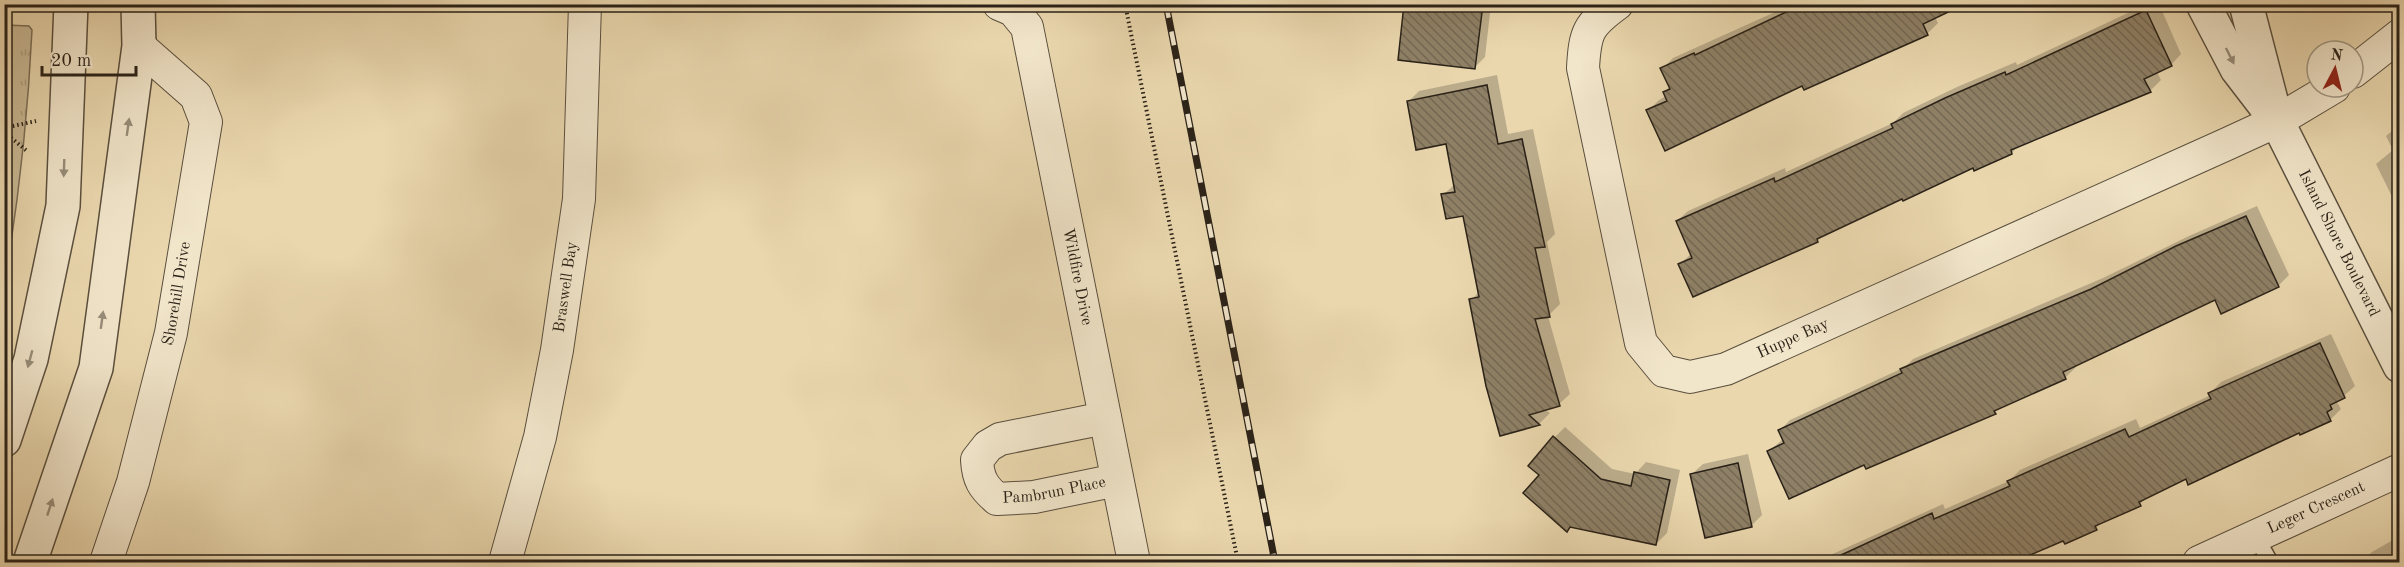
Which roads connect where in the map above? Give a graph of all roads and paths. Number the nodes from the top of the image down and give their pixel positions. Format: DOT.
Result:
graph roads {
  1 [pos="71,4"];
  2 [pos="138,4"];
  3 [pos="585,4"];
  4 [pos="999,4"];
  5 [pos="1125,4"];
  6 [pos="1617,4"];
  7 [pos="2203,4"];
  8 [pos="2246,4"];
  9 [pos="2400,34"];
  10 [pos="139,46"];
  11 [pos="2365,62"];
  12 [pos="2314,99"];
  13 [pos="2277,121"];
  14 [pos="4,132"];
  15 [pos="27,151"];
  16 [pos="2400,366"];
  17 [pos="1105,418"];
  18 [pos="4,440"];
  19 [pos="2400,470"];
  20 [pos="1117,480"];
  21 [pos="2263,550"];
  22 [pos="30,562"];
  23 [pos="106,562"];
  24 [pos="505,562"];
  25 [pos="1134,562"];
  26 [pos="1238,562"];
  27 [pos="2199,562"];
  1 -- 18 [label="street, one-way"];
  2 -- 10 [label="street"];
  3 -- 24 [label="street, Braswell Bay"];
  4 -- 17 [label="street, Wildfire Drive"];
  5 -- 26 [label="path"];
  6 -- 13 [label="street, Huppe Bay"];
  7 -- 13 [label="street, Island Shore Boulevard, one-way"];
  8 -- 13 [label="street, Island Shore Boulevard"];
  9 -- 11 [label="street"];
  22 -- 10 [label="street, one-way"];
  10 -- 23 [label="street, Shorehill Drive"];
  12 -- 13 [label="street, Huppe Bay"];
  13 -- 16 [label="street, Island Shore Boulevard"];
  14 -- 15 [label="path"];
  17 -- 20 [label="street, Wildfire Drive"];
  17 -- 20 [label="street, Pambrun Place"];
  19 -- 21 [label="street, Leger Crescent"];
  20 -- 25 [label="street, Wildfire Drive"];
  21 -- 27 [label="street, Leger Crescent"];
}
